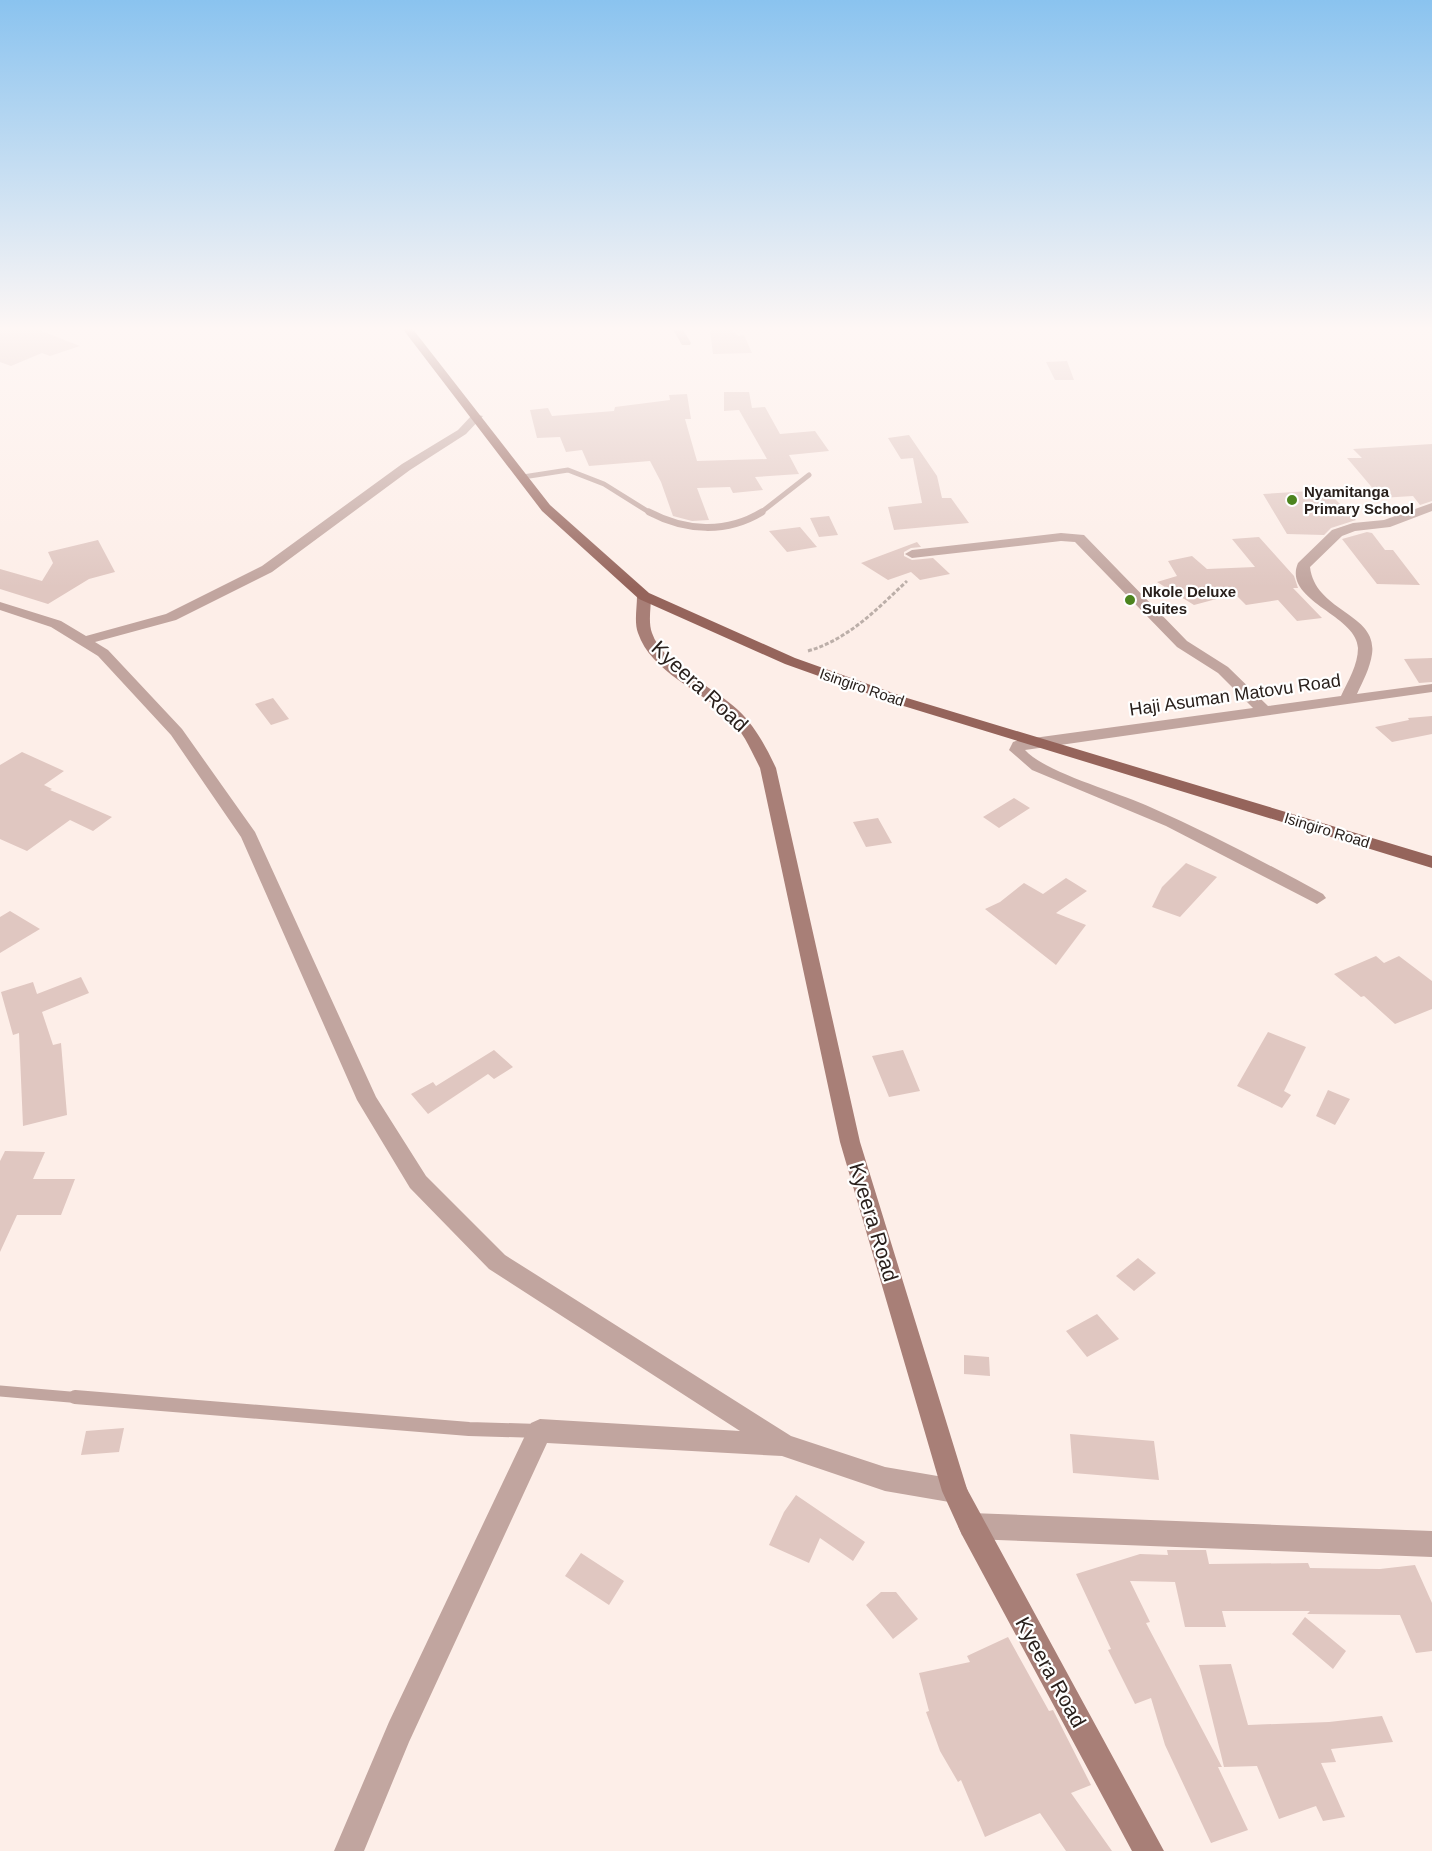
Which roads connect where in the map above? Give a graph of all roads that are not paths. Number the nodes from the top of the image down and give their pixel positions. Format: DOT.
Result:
graph roads {
  1 [pos="477,416"];
  2 [pos="809,475"];
  3 [pos="523,477"];
  4 [pos="1432,507"];
  5 [pos="912,554"];
  6 [pos="644,596"];
  7 [pos="0,606"];
  8 [pos="84,641"];
  9 [pos="1432,688"];
  10 [pos="1348,698"];
  11 [pos="1263,709"];
  12 [pos="1044,743"];
  13 [pos="1432,862"];
  14 [pos="1317,898"];
  15 [pos="0,1391"];
  16 [pos="540,1431"];
  17 [pos="784,1445"];
  18 [pos="955,1491"];
  19 [pos="971,1526"];
  20 [pos="1432,1544"];
  21 [pos="349,1851"];
  22 [pos="1149,1851"];
  1 -- 3 [label="main road, Isingiro Road"];
  1 -- 8 [label="street"];
  2 -- 3 [label="lane"];
  3 -- 6 [label="main road, Isingiro Road"];
  4 -- 10 [label="street"];
  5 -- 11 [label="street"];
  6 -- 12 [label="main road, Isingiro Road"];
  6 -- 18 [label="main road, Kyeera Road"];
  7 -- 8 [label="street"];
  8 -- 17 [label="street"];
  9 -- 10 [label="street, Haji Asuman Matovu Road"];
  10 -- 11 [label="street, Haji Asuman Matovu Road"];
  11 -- 12 [label="street, Haji Asuman Matovu Road"];
  12 -- 13 [label="main road, Isingiro Road"];
  12 -- 14 [label="street, Haji Asuman Matovu Road"];
  15 -- 16 [label="lane"];
  16 -- 17 [label="street"];
  16 -- 21 [label="street"];
  17 -- 18 [label="street"];
  18 -- 19 [label="main road, Kyeera Road"];
  19 -- 20 [label="street"];
  19 -- 22 [label="main road, Kyeera Road"];
}
